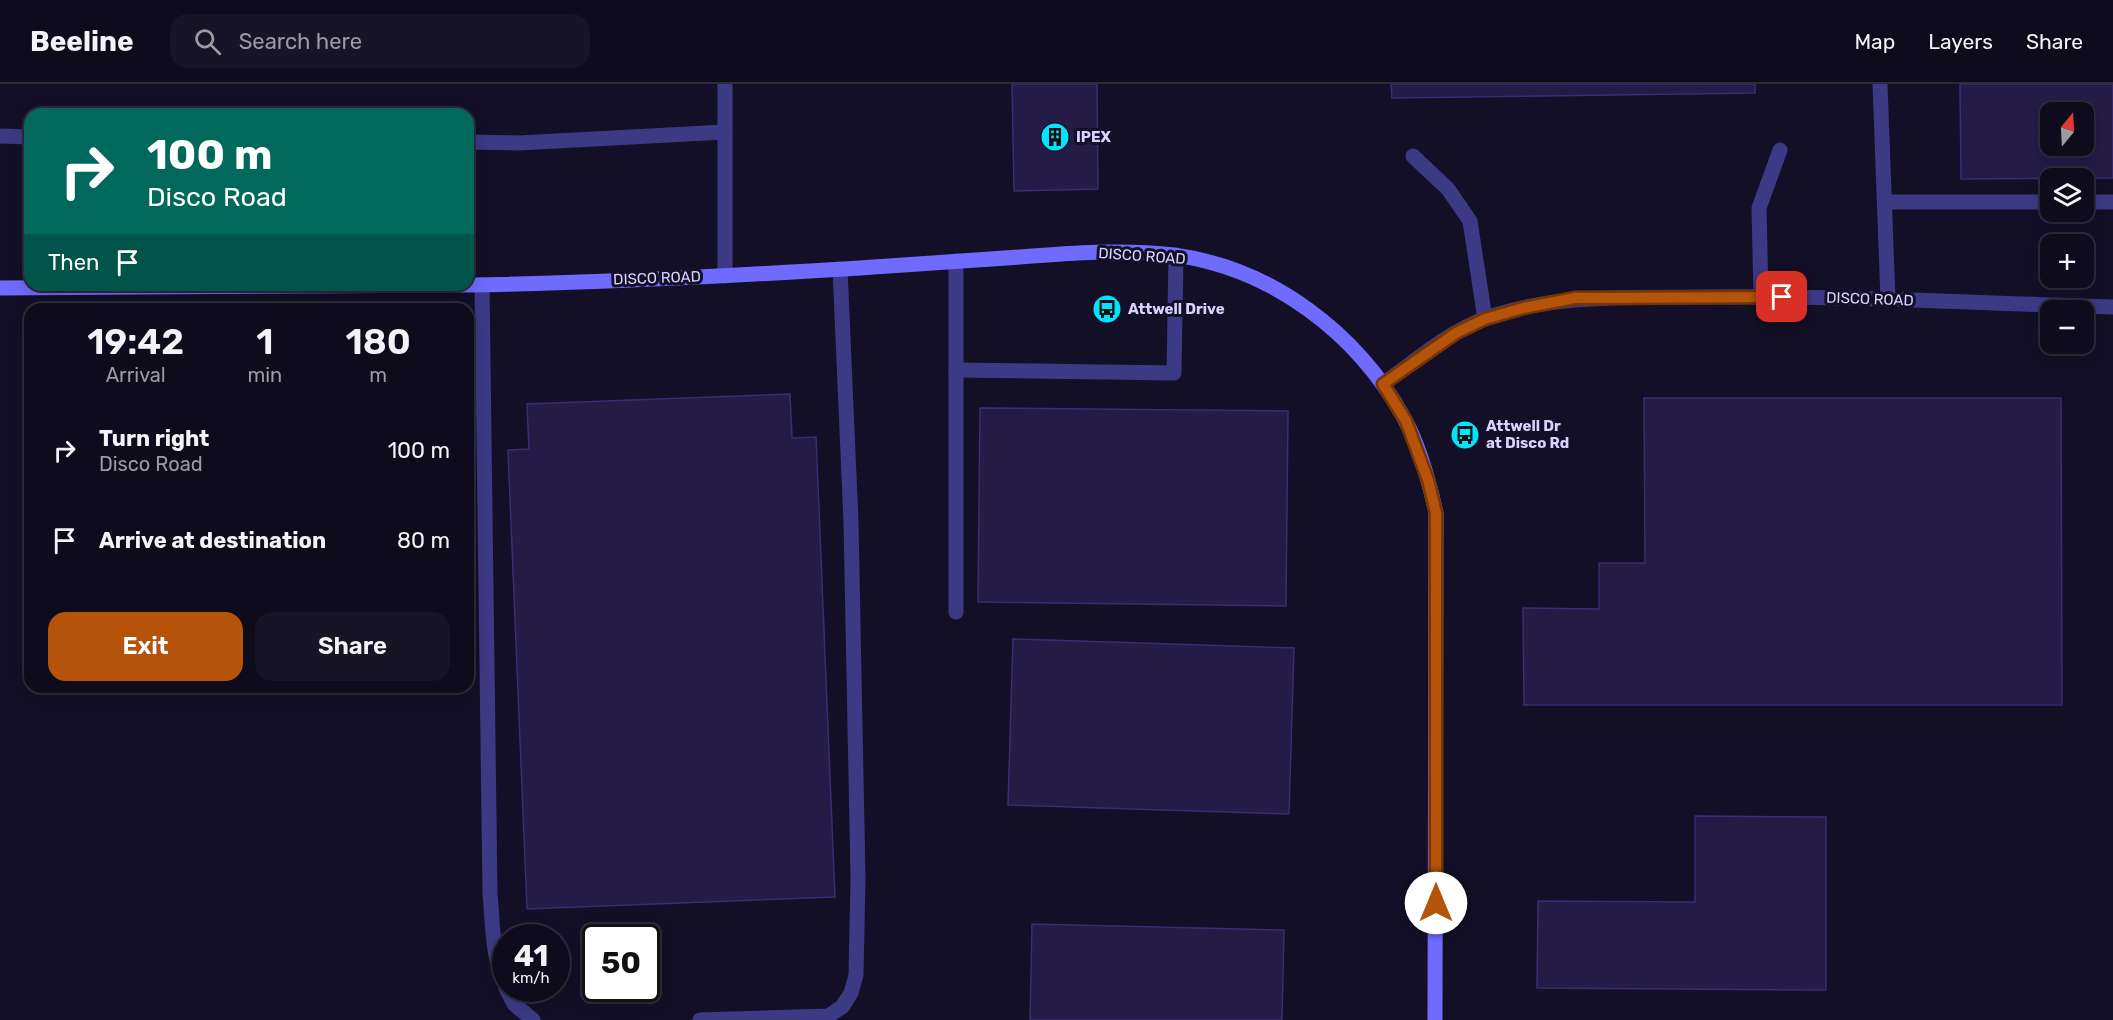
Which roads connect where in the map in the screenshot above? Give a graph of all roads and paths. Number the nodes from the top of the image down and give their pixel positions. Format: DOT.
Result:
graph roads {
  1 [pos="725,84"];
  2 [pos="1880,84"];
  3 [pos="725,132"];
  4 [pos="0,136"];
  5 [pos="24,137"];
  6 [pos="474,142"];
  7 [pos="1780,150"];
  8 [pos="1413,156"];
  9 [pos="1885,202"];
  10 [pos="2040,202"];
  11 [pos="2094,202"];
  12 [pos="2113,202"];
  13 [pos="1176,255"];
  14 [pos="956,261"];
  15 [pos="840,269"];
  16 [pos="725,276"];
  17 [pos="474,285"];
  18 [pos="0,288"];
  19 [pos="24,288"];
  20 [pos="1761,296"];
  21 [pos="1888,300"];
  22 [pos="2113,307"];
  23 [pos="1485,319"];
  24 [pos="474,353"];
  25 [pos="956,369"];
  26 [pos="1383,384"];
  27 [pos="956,612"];
  28 [pos="493,924"];
  29 [pos="513,1002"];
  30 [pos="533,1020"];
  31 [pos="700,1020"];
  32 [pos="1435,1020"];
  1 -- 3 [label="street"];
  2 -- 9 [label="street"];
  3 -- 6 [label="street"];
  3 -- 16 [label="street"];
  4 -- 5 [label="street"];
  7 -- 20 [label="street"];
  8 -- 23 [label="street"];
  9 -- 10 [label="street"];
  9 -- 21 [label="street"];
  11 -- 12 [label="street"];
  13 -- 14 [label="main road, DISCO ROAD"];
  13 -- 25 [label="street"];
  13 -- 26 [label="main road, DISCO ROAD"];
  14 -- 15 [label="main road, DISCO ROAD"];
  14 -- 25 [label="street"];
  15 -- 16 [label="main road, DISCO ROAD"];
  15 -- 31 [label="street"];
  16 -- 17 [label="main road, DISCO ROAD"];
  18 -- 19 [label="main road, DISCO ROAD"];
  20 -- 21 [label="street, DISCO ROAD"];
  20 -- 23 [label="street, DISCO ROAD"];
  21 -- 22 [label="street, DISCO ROAD"];
  23 -- 26 [label="street, DISCO ROAD"];
  24 -- 28 [label="street"];
  25 -- 27 [label="street"];
  26 -- 32 [label="main road"];
  29 -- 30 [label="street"];
}
